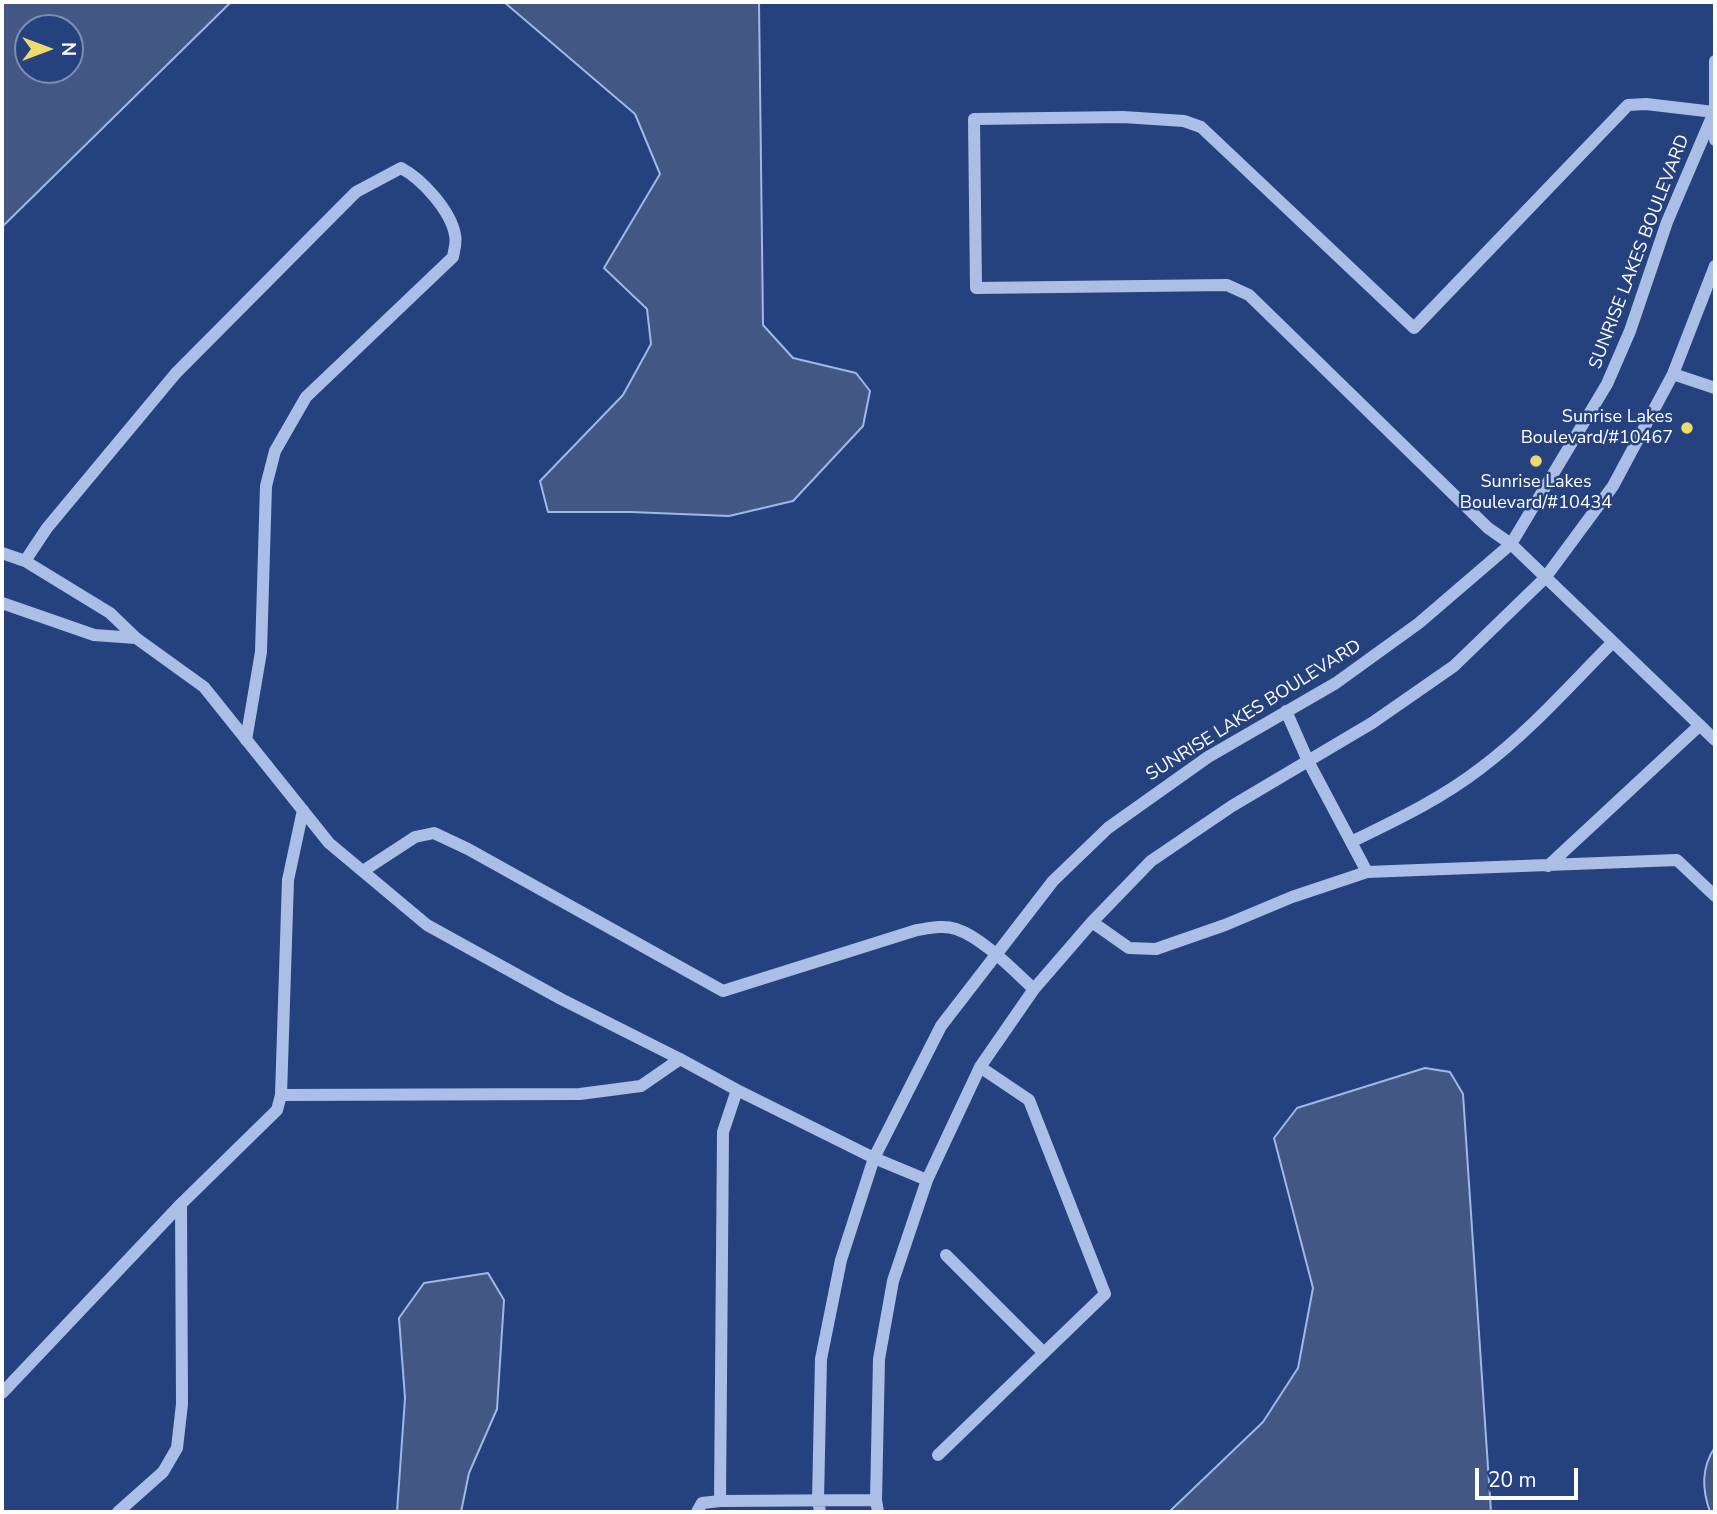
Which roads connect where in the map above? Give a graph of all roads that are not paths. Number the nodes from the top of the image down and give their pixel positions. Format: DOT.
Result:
graph roads {
  1 [pos="1715,61"];
  2 [pos="1714,111"];
  3 [pos="1715,140"];
  4 [pos="1715,266"];
  5 [pos="1673,374"];
  6 [pos="1715,388"];
  7 [pos="1511,544"];
  8 [pos="2,553"];
  9 [pos="25,561"];
  10 [pos="1545,578"];
  11 [pos="2,603"];
  12 [pos="136,638"];
  13 [pos="1614,642"];
  14 [pos="1286,712"];
  15 [pos="1700,725"];
  16 [pos="246,740"];
  17 [pos="1715,740"];
  18 [pos="1308,761"];
  19 [pos="303,810"];
  20 [pos="1351,842"];
  21 [pos="1548,866"];
  22 [pos="363,871"];
  23 [pos="1367,872"];
  24 [pos="1715,896"];
  25 [pos="1092,922"];
  26 [pos="995,953"];
  27 [pos="1034,989"];
  28 [pos="681,1059"];
  29 [pos="980,1067"];
  30 [pos="737,1090"];
  31 [pos="281,1095"];
  32 [pos="874,1158"];
  33 [pos="927,1180"];
  34 [pos="181,1204"];
  35 [pos="946,1255"];
  36 [pos="1044,1353"];
  37 [pos="2,1393"];
  38 [pos="938,1455"];
  39 [pos="720,1501"];
  40 [pos="819,1506"];
  41 [pos="877,1506"];
  42 [pos="118,1512"];
  43 [pos="696,1512"];
  1 -- 2 [label="street, SUNRISE LAKES BOULEVARD"];
  2 -- 3 [label="street, SUNRISE LAKES BOULEVARD"];
  2 -- 7 [label="street, SUNRISE LAKES BOULEVARD"];
  2 -- 7 [label="street"];
  4 -- 5 [label="street"];
  5 -- 6 [label="street"];
  5 -- 10 [label="street"];
  7 -- 10 [label="street"];
  7 -- 14 [label="street, SUNRISE LAKES BOULEVARD"];
  8 -- 9 [label="street"];
  9 -- 12 [label="street"];
  9 -- 16 [label="street"];
  10 -- 13 [label="street"];
  10 -- 18 [label="street"];
  11 -- 12 [label="street"];
  12 -- 16 [label="street"];
  13 -- 15 [label="street"];
  13 -- 20 [label="street"];
  14 -- 18 [label="street"];
  14 -- 26 [label="street, SUNRISE LAKES BOULEVARD"];
  15 -- 17 [label="street"];
  15 -- 21 [label="street"];
  16 -- 19 [label="street"];
  18 -- 20 [label="street"];
  18 -- 25 [label="street"];
  19 -- 22 [label="street"];
  19 -- 31 [label="street"];
  20 -- 23 [label="street"];
  21 -- 23 [label="street"];
  21 -- 24 [label="street"];
  22 -- 26 [label="street"];
  22 -- 28 [label="street"];
  23 -- 25 [label="street"];
  25 -- 27 [label="street"];
  26 -- 27 [label="street"];
  26 -- 32 [label="street, SUNRISE LAKES BOULEVARD"];
  27 -- 29 [label="street"];
  28 -- 30 [label="street"];
  28 -- 31 [label="street"];
  29 -- 33 [label="street"];
  29 -- 36 [label="street"];
  30 -- 32 [label="street"];
  30 -- 39 [label="street"];
  31 -- 34 [label="street"];
  32 -- 33 [label="street"];
  32 -- 40 [label="street, SUNRISE LAKES BOULEVARD"];
  33 -- 41 [label="street"];
  34 -- 37 [label="street"];
  34 -- 42 [label="street"];
  35 -- 36 [label="street"];
  36 -- 38 [label="street"];
  39 -- 40 [label="street"];
  39 -- 43 [label="street"];
  40 -- 41 [label="street"];
}
